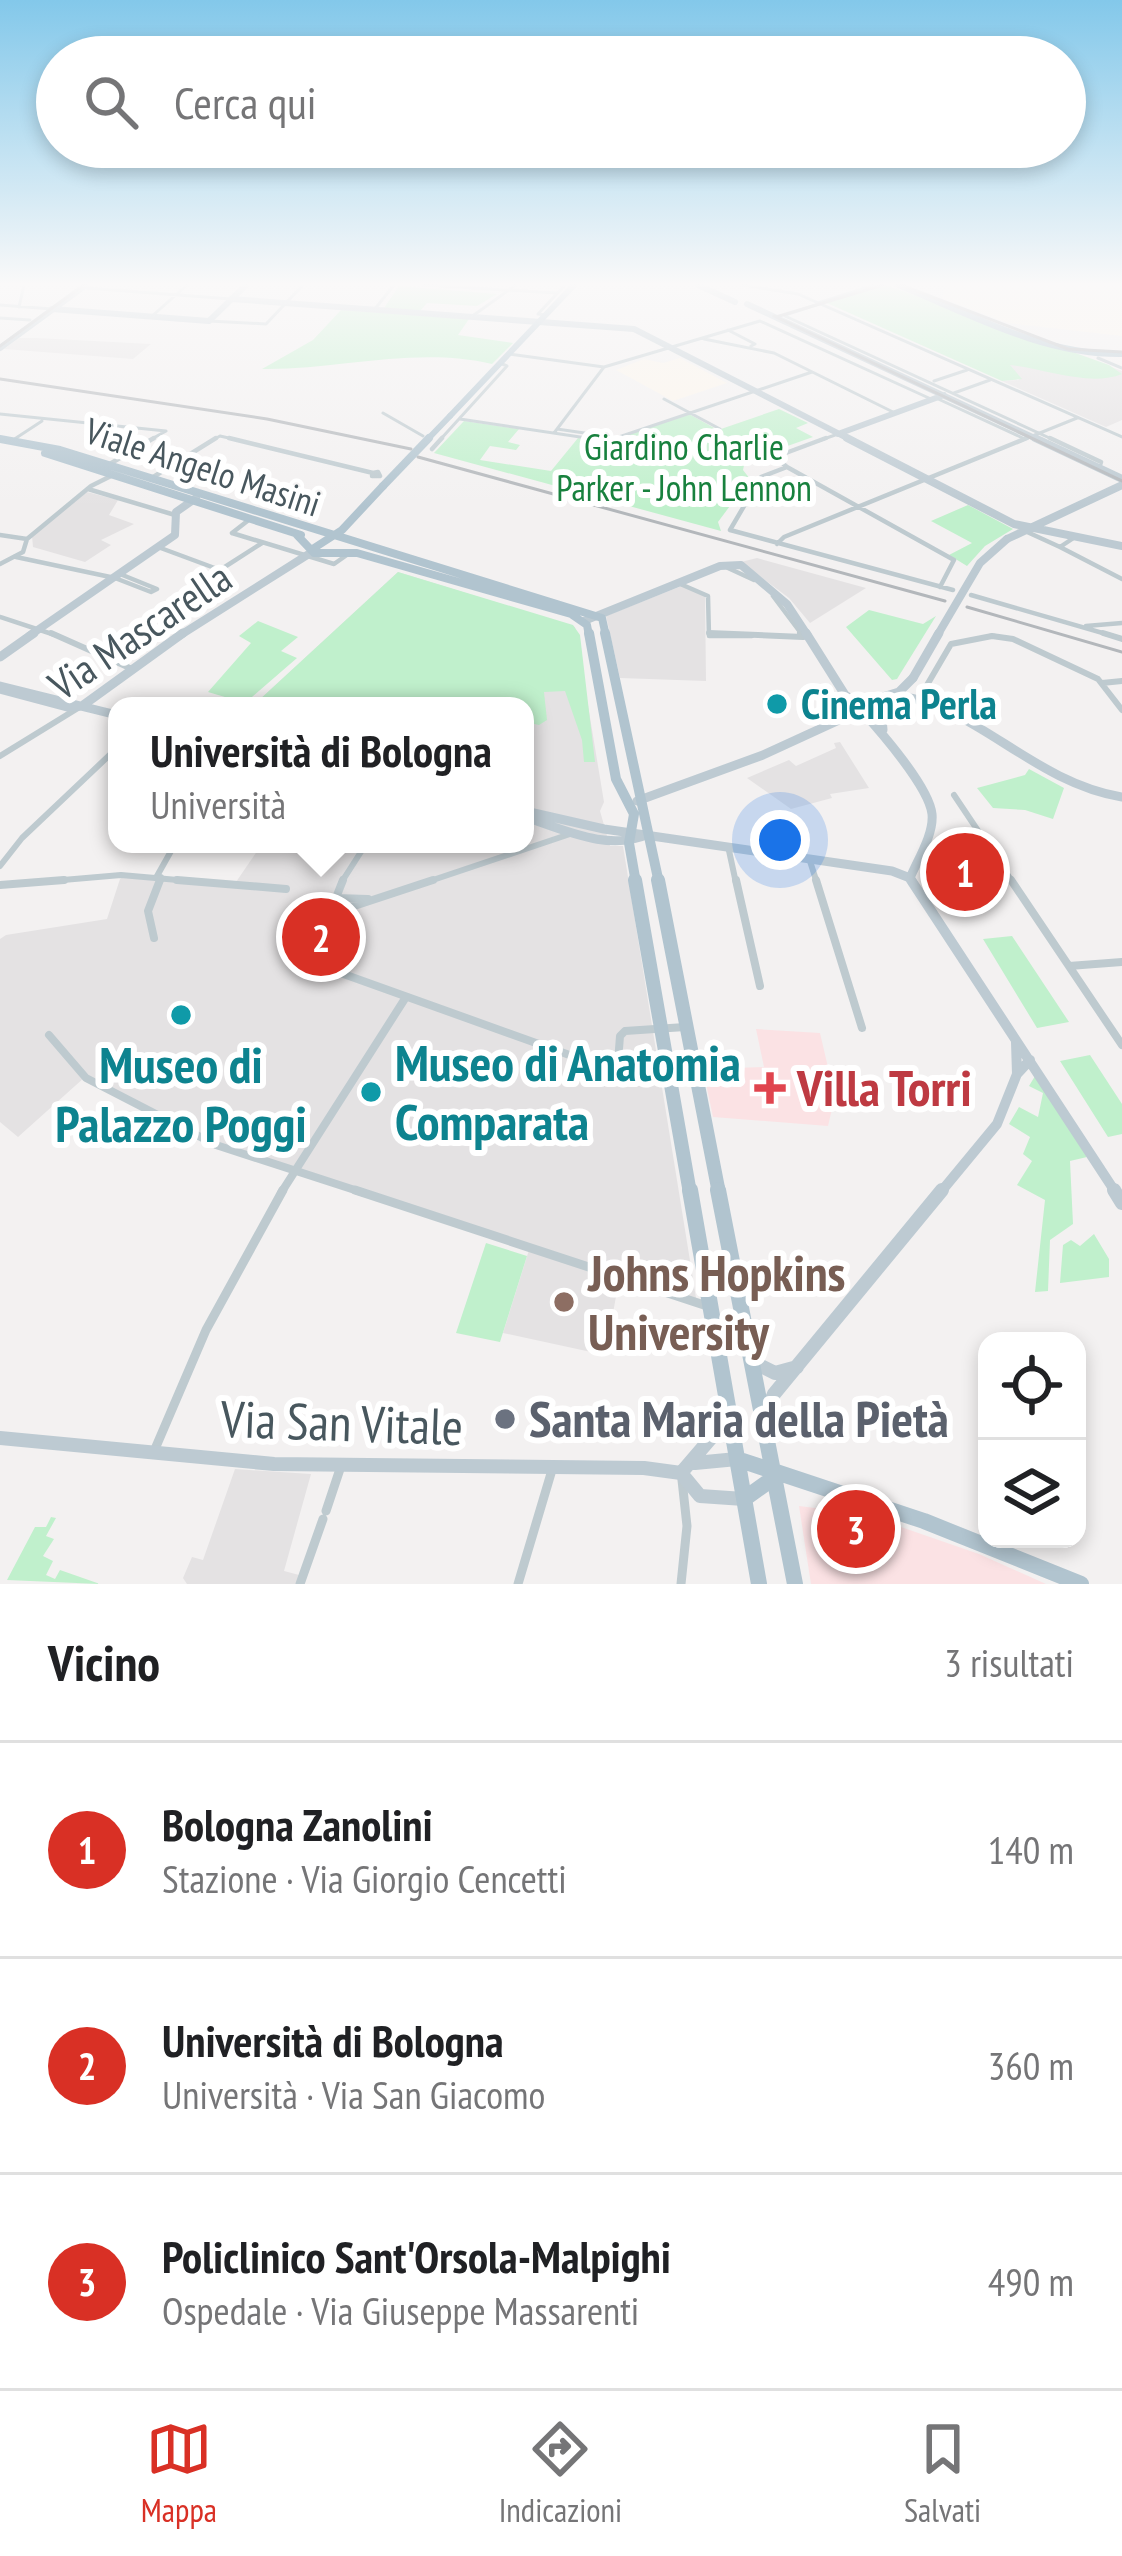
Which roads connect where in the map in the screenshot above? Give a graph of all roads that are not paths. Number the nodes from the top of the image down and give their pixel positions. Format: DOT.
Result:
graph roads {
  1 [pos="506,359"];
  2 [pos="545,359"];
  3 [pos="630,359"];
  4 [pos="692,359"];
  5 [pos="786,359"];
  6 [pos="861,359"];
  7 [pos="871,359"];
  8 [pos="945,359"];
  9 [pos="604,367"];
  10 [pos="968,369"];
  11 [pos="812,372"];
  12 [pos="990,380"];
  13 [pos="931,382"];
  14 [pos="755,392"];
  15 [pos="941,396"];
  16 [pos="664,399"];
  17 [pos="383,413"];
  18 [pos="689,413"];
  19 [pos="895,413"];
  20 [pos="0,414"];
  21 [pos="455,417"];
  22 [pos="1077,418"];
  23 [pos="45,419"];
  24 [pos="720,429"];
  25 [pos="556,431"];
  26 [pos="838,434"];
  27 [pos="423,436"];
  28 [pos="1032,436"];
  29 [pos="1122,437"];
  30 [pos="13,441"];
  31 [pos="0,442"];
  32 [pos="432,448"];
  33 [pos="787,467"];
  34 [pos="110,469"];
  35 [pos="373,473"];
  36 [pos="927,478"];
  37 [pos="150,479"];
  38 [pos="1122,482"];
  39 [pos="88,489"];
  40 [pos="196,498"];
  41 [pos="858,506"];
  42 [pos="175,515"];
  43 [pos="250,519"];
  44 [pos="1028,531"];
  45 [pos="0,535"];
  46 [pos="297,535"];
  47 [pos="332,537"];
  48 [pos="27,539"];
  49 [pos="1072,539"];
  50 [pos="262,543"];
  51 [pos="777,544"];
  52 [pos="1122,546"];
  53 [pos="158,547"];
  54 [pos="1060,547"];
  55 [pos="356,550"];
  56 [pos="310,553"];
  57 [pos="16,557"];
  58 [pos="0,564"];
  59 [pos="720,566"];
  60 [pos="117,576"];
  61 [pos="1122,579"];
  62 [pos="677,583"];
  63 [pos="940,586"];
  64 [pos="492,587"];
  65 [pos="953,590"];
  66 [pos="971,595"];
  67 [pos="599,615"];
  68 [pos="0,617"];
  69 [pos="584,621"];
  70 [pos="1122,623"];
  71 [pos="1083,627"];
  72 [pos="41,628"];
  73 [pos="1122,639"];
  74 [pos="0,657"];
  75 [pos="132,669"];
  76 [pos="1122,681"];
  77 [pos="1102,682"];
  78 [pos="0,688"];
  79 [pos="618,689"];
  80 [pos="599,690"];
  81 [pos="900,692"];
  82 [pos="921,694"];
  83 [pos="82,706"];
  84 [pos="864,708"];
  85 [pos="881,710"];
  86 [pos="1122,710"];
  87 [pos="108,713"];
  88 [pos="888,740"];
  89 [pos="0,757"];
  90 [pos="108,757"];
  91 [pos="954,795"];
  92 [pos="1119,797"];
  93 [pos="626,800"];
  94 [pos="643,800"];
  95 [pos="1122,808"];
  96 [pos="634,814"];
  97 [pos="534,816"];
  98 [pos="534,817"];
  99 [pos="594,826"];
  100 [pos="567,830"];
  101 [pos="649,834"];
  102 [pos="629,836"];
  103 [pos="534,842"];
  104 [pos="728,846"];
  105 [pos="170,853"];
  106 [pos="360,853"];
  107 [pos="504,853"];
  108 [pos="809,858"];
  109 [pos="0,866"];
  110 [pos="912,872"];
  111 [pos="159,876"];
  112 [pos="0,885"];
  113 [pos="286,889"];
  114 [pos="336,898"];
  115 [pos="378,899"];
  116 [pos="324,916"];
  117 [pos="154,938"];
  118 [pos="1122,962"];
  119 [pos="1069,966"];
  120 [pos="760,986"];
  121 [pos="406,997"];
  122 [pos="685,1028"];
  123 [pos="862,1028"];
  124 [pos="662,1029"];
  125 [pos="49,1035"];
  126 [pos="1016,1042"];
  127 [pos="1122,1045"];
  128 [pos="1030,1060"];
  129 [pos="1017,1074"];
  130 [pos="293,1172"];
  131 [pos="1122,1203"];
  132 [pos="710,1306"];
  133 [pos="751,1360"];
  134 [pos="797,1366"];
  135 [pos="728,1407"];
  136 [pos="764,1422"];
  137 [pos="0,1438"];
  138 [pos="154,1453"];
  139 [pos="737,1459"];
  140 [pos="553,1466"];
  141 [pos="340,1467"];
  142 [pos="685,1470"];
  143 [pos="775,1477"];
  144 [pos="744,1498"];
  145 [pos="300,1584"];
  146 [pos="518,1584"];
  147 [pos="681,1584"];
  148 [pos="759,1584"];
  149 [pos="795,1584"];
  150 [pos="1081,1584"];
  1 -- 21 [label="main road"];
  2 -- 9 [label="street"];
  3 -- 9 [label="street"];
  4 -- 14 [label="street"];
  5 -- 11 [label="street"];
  6 -- 15 [label="street"];
  7 -- 13 [label="street"];
  8 -- 10 [label="street"];
  9 -- 25 [label="street"];
  10 -- 12 [label="street"];
  10 -- 13 [label="street"];
  11 -- 14 [label="street"];
  11 -- 19 [label="street"];
  12 -- 15 [label="street"];
  12 -- 22 [label="street"];
  13 -- 15 [label="street"];
  14 -- 18 [label="street"];
  14 -- 26 [label="street"];
  15 -- 19 [label="street"];
  15 -- 28 [label="street"];
  16 -- 18 [label="street"];
  17 -- 27 [label="street"];
  18 -- 24 [label="street"];
  18 -- 25 [label="street"];
  19 -- 26 [label="street"];
  20 -- 23 [label="street"];
  21 -- 25 [label="street"];
  21 -- 32 [label="street"];
  21 -- 47 [label="main road, bridge"];
  22 -- 28 [label="street"];
  22 -- 29 [label="street"];
  23 -- 30 [label="street"];
  23 -- 34 [label="street"];
  26 -- 33 [label="street"];
  26 -- 36 [label="street"];
  28 -- 36 [label="street"];
  28 -- 38 [label="street"];
  30 -- 31 [label="main road, Viale Angelo Masini"];
  30 -- 34 [label="main road, Viale Angelo Masini"];
  31 -- 34 [label="main road, Viale Angelo Masini"];
  33 -- 41 [label="street"];
  33 -- 51 [label="street"];
  34 -- 37 [label="main road, Viale Angelo Masini"];
  34 -- 39 [label="street"];
  34 -- 40 [label="main road, Viale Angelo Masini"];
  35 -- 37 [label="street"];
  36 -- 41 [label="street"];
  36 -- 44 [label="street"];
  37 -- 40 [label="main road, Viale Angelo Masini"];
  38 -- 44 [label="street"];
  39 -- 42 [label="street"];
  39 -- 48 [label="street"];
  40 -- 42 [label="street"];
  40 -- 43 [label="main road, Viale Angelo Masini"];
  40 -- 47 [label="main road, Viale Angelo Masini"];
  41 -- 51 [label="street"];
  41 -- 63 [label="street"];
  42 -- 53 [label="street"];
  43 -- 46 [label="main road, Viale Angelo Masini"];
  43 -- 50 [label="street"];
  44 -- 49 [label="street"];
  44 -- 54 [label="street"];
  44 -- 81 [label="street, bridge"];
  45 -- 48 [label="street"];
  46 -- 47 [label="main road, Viale Angelo Masini"];
  46 -- 56 [label="main road"];
  47 -- 55 [label="main road"];
  47 -- 56 [label="main road"];
  48 -- 57 [label="street"];
  49 -- 52 [label="street"];
  49 -- 54 [label="street"];
  50 -- 53 [label="street"];
  50 -- 56 [label="street"];
  51 -- 63 [label="street"];
  53 -- 60 [label="street"];
  54 -- 61 [label="street"];
  55 -- 56 [label="main road"];
  55 -- 64 [label="main road"];
  56 -- 75 [label="street, Via Mascarella"];
  57 -- 58 [label="street"];
  57 -- 60 [label="street"];
  59 -- 62 [label="street"];
  59 -- 62 [label="street"];
  59 -- 84 [label="street"];
  60 -- 60 [label="street"];
  60 -- 72 [label="street"];
  62 -- 67 [label="street"];
  63 -- 65 [label="street"];
  64 -- 67 [label="main road"];
  64 -- 69 [label="main road"];
  66 -- 71 [label="street"];
  67 -- 69 [label="street"];
  67 -- 79 [label="main road"];
  68 -- 72 [label="street"];
  69 -- 80 [label="main road"];
  70 -- 71 [label="street"];
  71 -- 73 [label="street"];
  72 -- 74 [label="street"];
  72 -- 75 [label="street"];
  75 -- 83 [label="street, Via Mascarella"];
  76 -- 77 [label="street"];
  77 -- 82 [label="street"];
  77 -- 86 [label="street"];
  78 -- 83 [label="street"];
  79 -- 80 [label="main road"];
  79 -- 94 [label="main road"];
  80 -- 93 [label="main road"];
  81 -- 82 [label="street"];
  81 -- 84 [label="street"];
  81 -- 85 [label="street"];
  82 -- 92 [label="street"];
  83 -- 87 [label="street"];
  83 -- 89 [label="street, Via Mascarella"];
  84 -- 85 [label="street"];
  84 -- 88 [label="street"];
  84 -- 94 [label="street"];
  85 -- 88 [label="street"];
  88 -- 110 [label="street"];
  90 -- 109 [label="street"];
  91 -- 119 [label="street"];
  92 -- 95 [label="street"];
  93 -- 94 [label="street"];
  93 -- 96 [label="main road"];
  94 -- 101 [label="main road"];
  96 -- 99 [label="street"];
  96 -- 102 [label="main road"];
  97 -- 99 [label="street"];
  98 -- 100 [label="street"];
  99 -- 102 [label="street"];
  100 -- 102 [label="street"];
  100 -- 103 [label="street"];
  101 -- 102 [label="street"];
  101 -- 104 [label="street"];
  101 -- 122 [label="main road"];
  102 -- 124 [label="main road"];
  104 -- 108 [label="street"];
  104 -- 120 [label="street"];
  105 -- 111 [label="street"];
  106 -- 114 [label="street"];
  107 -- 115 [label="street"];
  108 -- 110 [label="street"];
  108 -- 123 [label="street"];
  110 -- 126 [label="street"];
  111 -- 112 [label="street"];
  111 -- 113 [label="street"];
  111 -- 117 [label="street"];
  114 -- 115 [label="street"];
  114 -- 116 [label="street"];
  115 -- 116 [label="street"];
  116 -- 121 [label="street"];
  118 -- 119 [label="street"];
  119 -- 127 [label="street"];
  121 -- 124 [label="street"];
  121 -- 130 [label="street"];
  122 -- 124 [label="street"];
  122 -- 133 [label="main road"];
  124 -- 132 [label="main road"];
  125 -- 130 [label="street"];
  126 -- 128 [label="street"];
  126 -- 129 [label="street"];
  128 -- 129 [label="street"];
  128 -- 131 [label="street"];
  129 -- 134 [label="street"];
  130 -- 132 [label="street"];
  130 -- 138 [label="street"];
  132 -- 135 [label="main road"];
  133 -- 134 [label="street"];
  133 -- 136 [label="main road"];
  134 -- 136 [label="street"];
  135 -- 139 [label="main road"];
  135 -- 142 [label="street"];
  136 -- 143 [label="main road"];
  137 -- 138 [label="street, Via San Vitale"];
  138 -- 141 [label="street, Via San Vitale"];
  139 -- 142 [label="street"];
  139 -- 143 [label="main road"];
  139 -- 144 [label="main road"];
  140 -- 141 [label="street, Via San Vitale"];
  140 -- 142 [label="street, Via San Vitale"];
  140 -- 146 [label="street"];
  141 -- 145 [label="street"];
  142 -- 144 [label="street"];
  142 -- 147 [label="street"];
  143 -- 144 [label="main road"];
  143 -- 149 [label="main road"];
  143 -- 150 [label="main road"];
  144 -- 148 [label="main road"];
}
